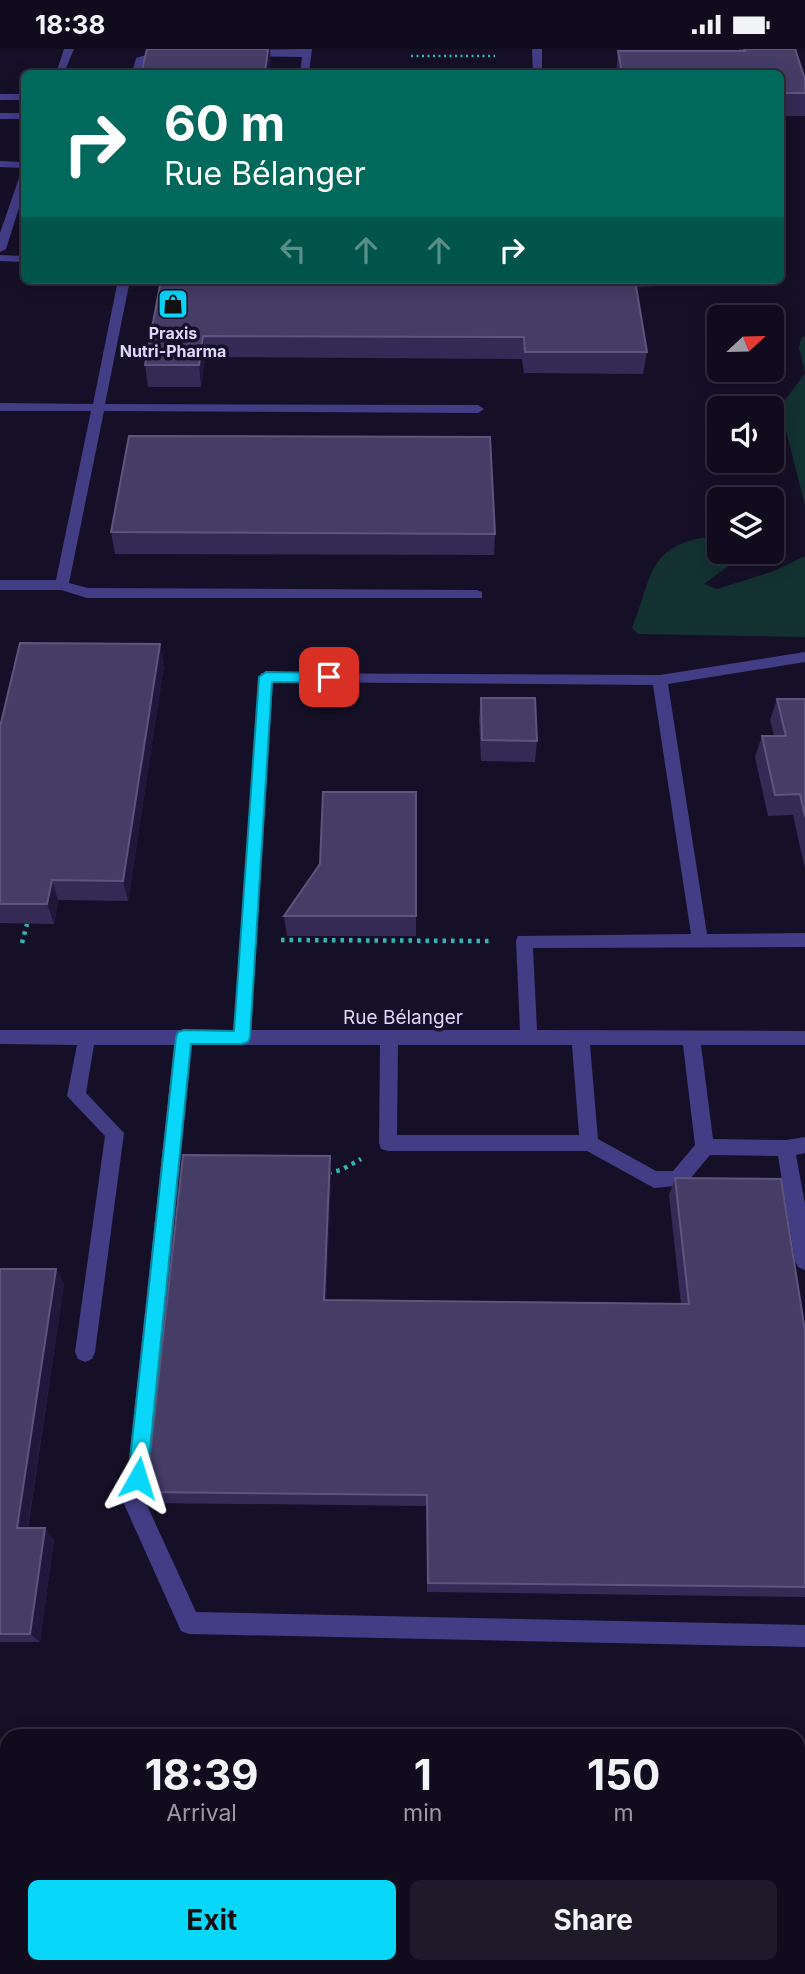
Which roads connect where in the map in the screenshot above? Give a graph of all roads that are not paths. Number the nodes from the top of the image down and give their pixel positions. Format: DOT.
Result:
graph roads {
  1 [pos="69,49"];
  2 [pos="537,49"];
  3 [pos="307,51"];
  4 [pos="174,53"];
  5 [pos="235,53"];
  6 [pos="61,70"];
  7 [pos="137,70"];
  8 [pos="305,70"];
  9 [pos="538,70"];
  10 [pos="0,97"];
  11 [pos="21,97"];
  12 [pos="0,116"];
  13 [pos="21,116"];
  14 [pos="0,164"];
  15 [pos="21,165"];
  16 [pos="19,210"];
  17 [pos="0,249"];
  18 [pos="0,258"];
  19 [pos="21,259"];
  20 [pos="123,284"];
  21 [pos="0,407"];
  22 [pos="98,408"];
  23 [pos="478,409"];
  24 [pos="0,585"];
  25 [pos="62,585"];
  26 [pos="477,595"];
  27 [pos="805,657"];
  28 [pos="660,680"];
  29 [pos="700,940"];
  30 [pos="805,940"];
  31 [pos="0,1037"];
  32 [pos="87,1037"];
  33 [pos="184,1037"];
  34 [pos="242,1037"];
  35 [pos="389,1038"];
  36 [pos="529,1038"];
  37 [pos="580,1038"];
  38 [pos="691,1038"];
  39 [pos="805,1038"];
  40 [pos="589,1143"];
  41 [pos="705,1147"];
  42 [pos="795,1147"];
  43 [pos="805,1261"];
  44 [pos="85,1352"];
  45 [pos="805,1636"];
  1 -- 6 [label="street"];
  2 -- 9 [label="street"];
  3 -- 5 [label="street"];
  3 -- 8 [label="street"];
  4 -- 7 [label="street"];
  10 -- 11 [label="street"];
  12 -- 13 [label="street"];
  14 -- 15 [label="street"];
  16 -- 17 [label="street"];
  18 -- 19 [label="street"];
  20 -- 22 [label="street"];
  21 -- 22 [label="street"];
  22 -- 23 [label="street"];
  22 -- 25 [label="street"];
  24 -- 25 [label="street"];
  25 -- 26 [label="street"];
  27 -- 28 [label="street"];
  28 -- 29 [label="street"];
  28 -- 34 [label="street"];
  29 -- 30 [label="street"];
  29 -- 36 [label="street"];
  31 -- 32 [label="street, Rue Bélanger"];
  32 -- 33 [label="street, Rue Bélanger"];
  32 -- 44 [label="street"];
  33 -- 34 [label="street, Rue Bélanger"];
  33 -- 45 [label="street"];
  34 -- 35 [label="street, Rue Bélanger"];
  35 -- 36 [label="street, Rue Bélanger"];
  35 -- 40 [label="street"];
  36 -- 37 [label="street, Rue Bélanger"];
  37 -- 38 [label="street, Rue Bélanger"];
  37 -- 40 [label="street"];
  38 -- 39 [label="street, Rue Bélanger"];
  38 -- 41 [label="street"];
  40 -- 41 [label="street"];
  41 -- 42 [label="street"];
  42 -- 43 [label="street"];
}
